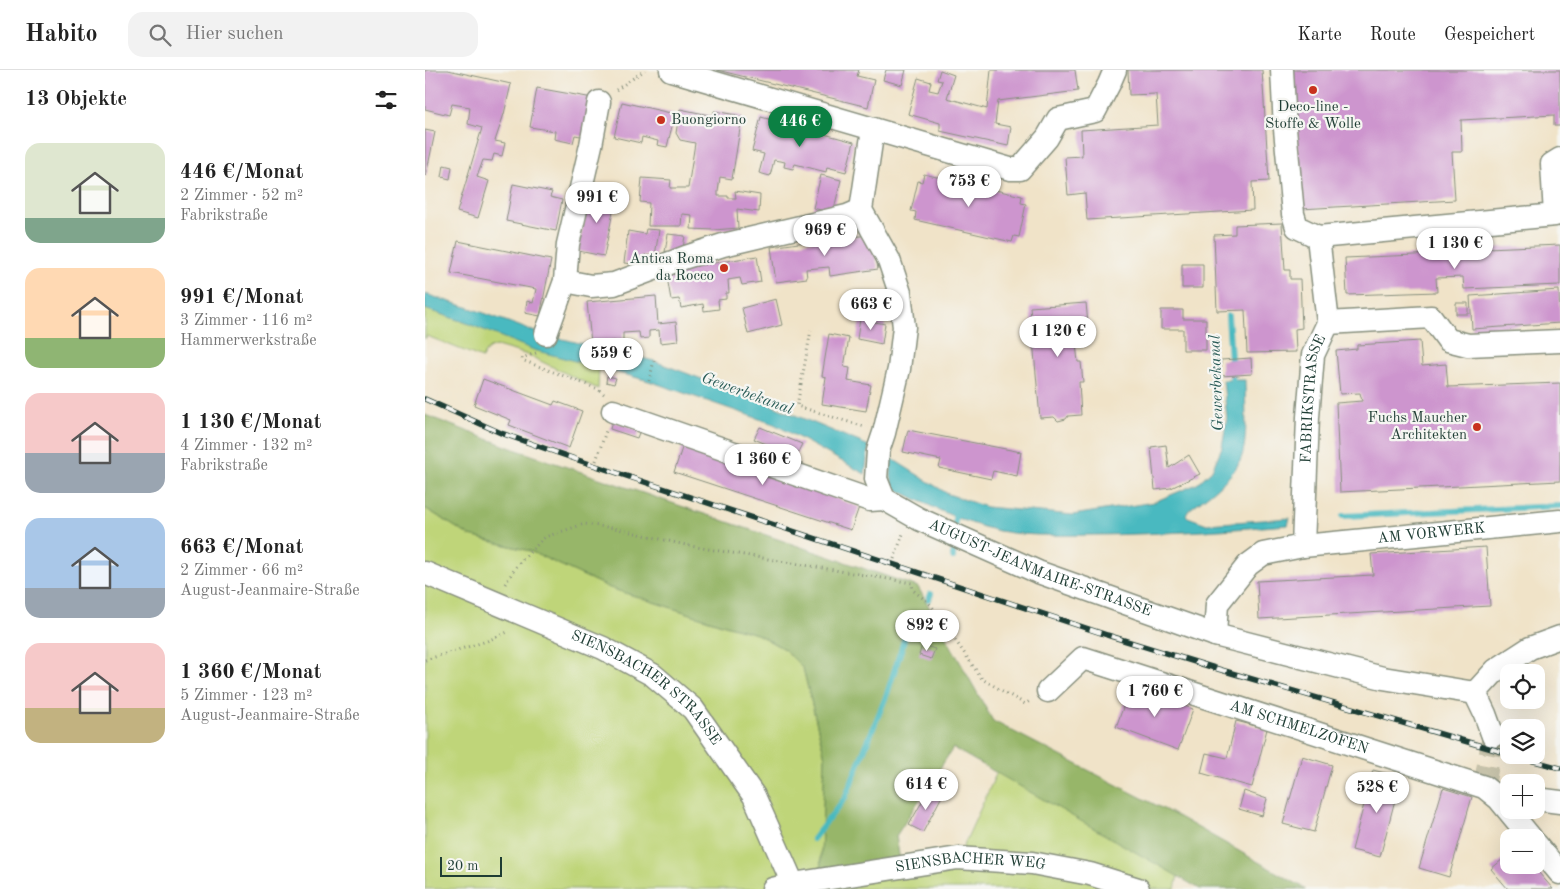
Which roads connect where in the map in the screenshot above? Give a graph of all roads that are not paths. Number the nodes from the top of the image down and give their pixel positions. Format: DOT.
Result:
graph roads {
  1 [pos="671,70"];
  2 [pos="1115,70"];
  3 [pos="1282,70"];
  4 [pos="599,102"];
  5 [pos="873,129"];
  6 [pos="1560,159"];
  7 [pos="861,210"];
  8 [pos="1558,220"];
  9 [pos="1319,237"];
  10 [pos="565,281"];
  11 [pos="1328,323"];
  12 [pos="546,334"];
  13 [pos="1560,341"];
  14 [pos="613,411"];
  15 [pos="880,489"];
  16 [pos="1560,521"];
  17 [pos="1303,546"];
  18 [pos="425,573"];
  19 [pos="1215,635"];
  20 [pos="1560,637"];
  21 [pos="1048,691"];
  22 [pos="1475,693"];
  23 [pos="1493,736"];
  24 [pos="1500,797"];
  25 [pos="1545,800"];
  26 [pos="1560,802"];
  27 [pos="1545,854"];
  28 [pos="1560,872"];
  29 [pos="783,887"];
  30 [pos="1138,889"];
  1 -- 5 [label="street"];
  2 -- 5 [label="street"];
  3 -- 9 [label="street"];
  4 -- 10 [label="street"];
  5 -- 7 [label="street"];
  6 -- 8 [label="street"];
  7 -- 10 [label="street"];
  7 -- 15 [label="street"];
  8 -- 9 [label="street"];
  9 -- 11 [label="street, FABRIKSTRASSE"];
  10 -- 12 [label="street"];
  11 -- 13 [label="street"];
  11 -- 17 [label="street, FABRIKSTRASSE"];
  14 -- 15 [label="street"];
  15 -- 19 [label="street, AUGUST-JEANMAIRE-STRASSE"];
  16 -- 17 [label="street, AM VORWERK"];
  17 -- 19 [label="street"];
  18 -- 29 [label="street, SIENSBACHER STRASSE"];
  19 -- 22 [label="street, AUGUST-JEANMAIRE-STRASSE"];
  20 -- 22 [label="street"];
  21 -- 24 [label="street, AM SCHMELZOFEN"];
  22 -- 23 [label="street"];
  25 -- 26 [label="street"];
  27 -- 28 [label="street"];
  29 -- 30 [label="street, SIENSBACHER WEG"];
}
